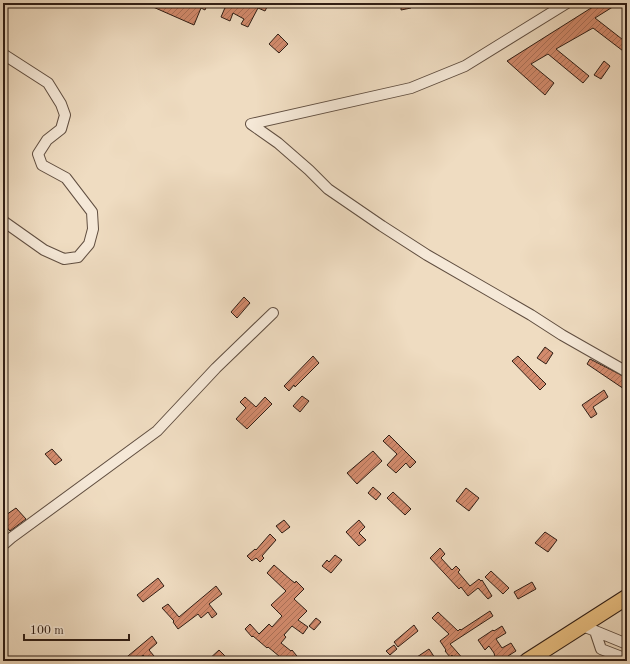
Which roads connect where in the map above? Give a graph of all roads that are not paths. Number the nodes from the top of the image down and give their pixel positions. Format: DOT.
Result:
graph roads {
  1 [pos="566,3"];
  2 [pos="3,54"];
  3 [pos="3,222"];
  4 [pos="273,313"];
  5 [pos="627,372"];
  6 [pos="3,545"];
  7 [pos="627,597"];
  8 [pos="589,628"];
  9 [pos="627,644"];
  10 [pos="627,659"];
  11 [pos="527,661"];
  1 -- 5 [label="street"];
  2 -- 3 [label="street"];
  4 -- 6 [label="street"];
  7 -- 8 [label="highway"];
  8 -- 9 [label="street"];
  8 -- 10 [label="street"];
  8 -- 11 [label="highway"];
}
